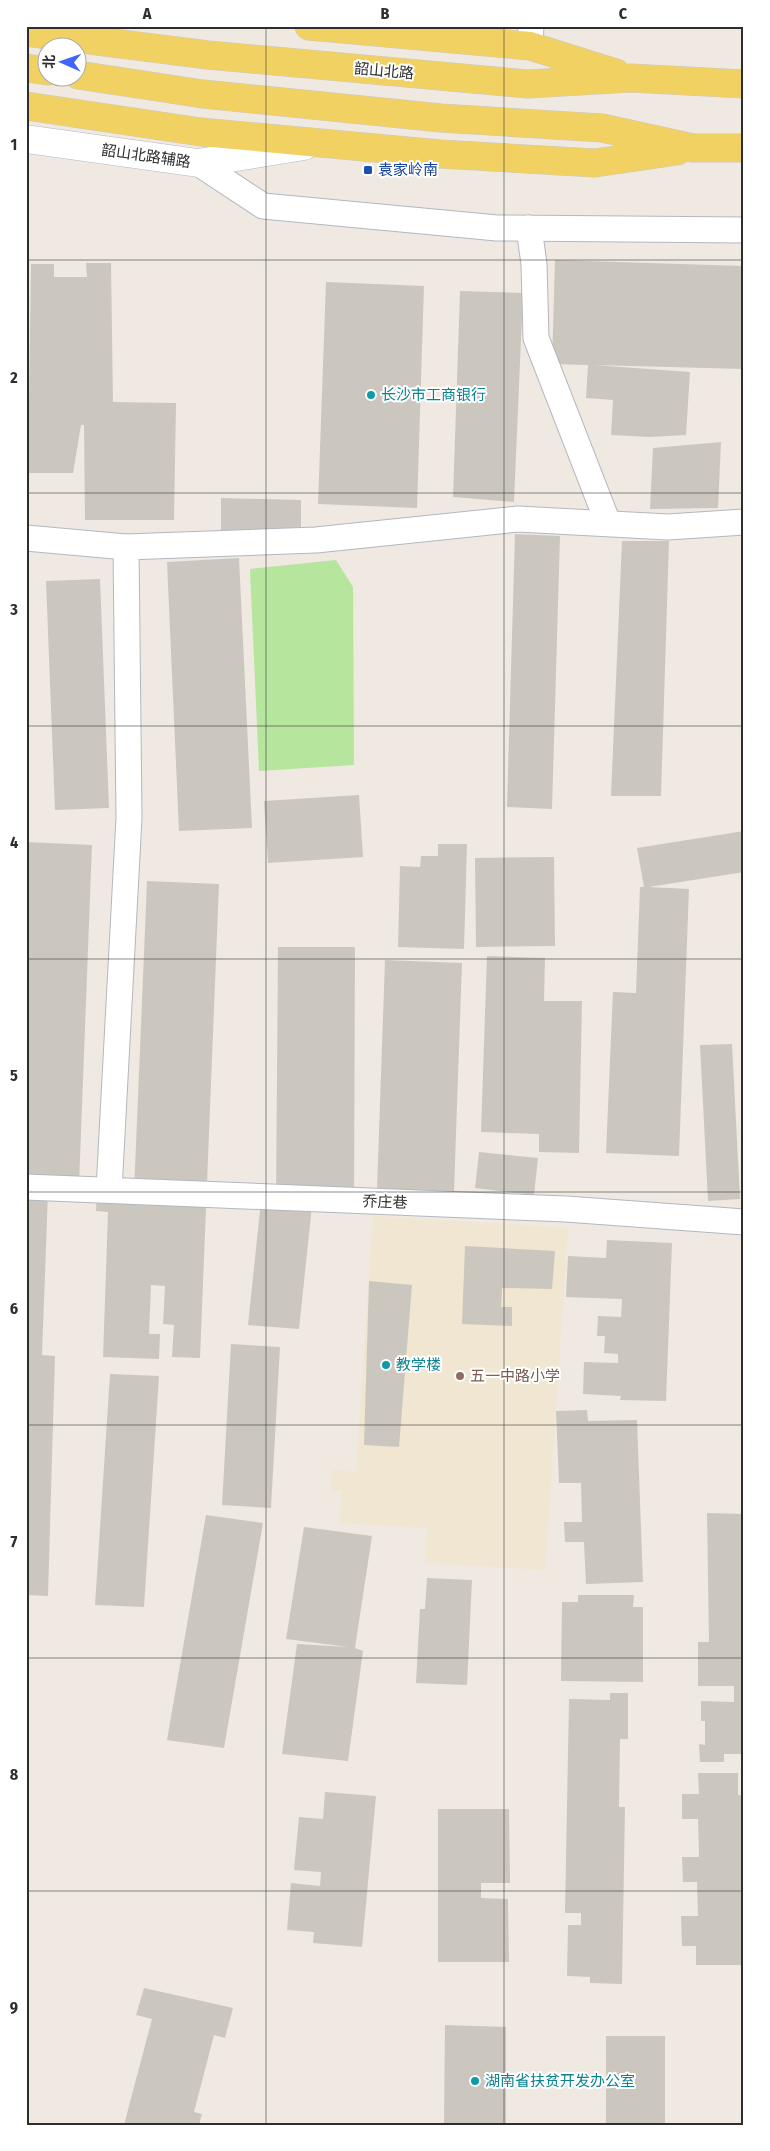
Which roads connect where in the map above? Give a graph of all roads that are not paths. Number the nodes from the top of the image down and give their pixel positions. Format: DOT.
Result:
graph roads {
  1 [pos="308,26"];
  2 [pos="337,28"];
  3 [pos="26,32"];
  4 [pos="530,36"];
  5 [pos="88,77"];
  6 [pos="631,78"];
  7 [pos="744,84"];
  8 [pos="26,106"];
  9 [pos="26,139"];
  10 [pos="324,143"];
  11 [pos="693,148"];
  12 [pos="744,148"];
  13 [pos="198,163"];
  14 [pos="530,228"];
  15 [pos="744,230"];
  16 [pos="744,522"];
  17 [pos="608,524"];
  18 [pos="26,538"];
  19 [pos="126,548"];
  20 [pos="26,1187"];
  21 [pos="110,1190"];
  22 [pos="744,1222"];
  1 -- 2 [label="main road"];
  2 -- 4 [label="main road"];
  3 -- 6 [label="main road, 韶山北路"];
  4 -- 6 [label="main road"];
  5 -- 11 [label="main road"];
  6 -- 7 [label="main road, 韶山北路"];
  8 -- 10 [label="main road"];
  9 -- 13 [label="street, 韶山北路辅路"];
  10 -- 11 [label="main road"];
  10 -- 13 [label="street, 韶山北路辅路"];
  11 -- 12 [label="main road"];
  13 -- 14 [label="street"];
  14 -- 15 [label="street"];
  14 -- 17 [label="street"];
  16 -- 17 [label="street"];
  17 -- 19 [label="street"];
  18 -- 19 [label="street"];
  19 -- 21 [label="street"];
  20 -- 21 [label="street, 乔庄巷"];
  21 -- 22 [label="street, 乔庄巷"];
}
